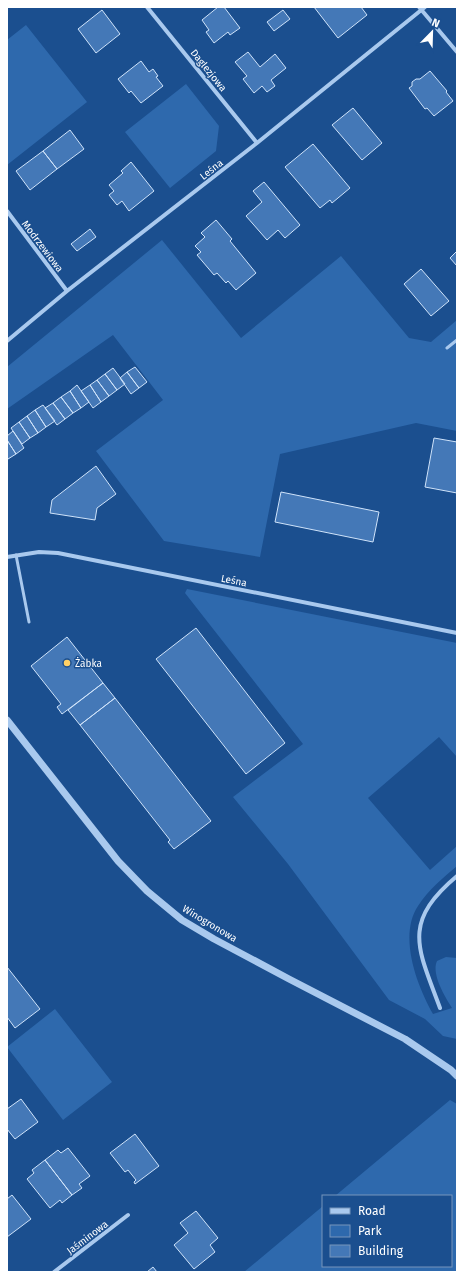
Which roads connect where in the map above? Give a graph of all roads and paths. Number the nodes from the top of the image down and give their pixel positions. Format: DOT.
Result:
graph roads {
  1 [pos="147,7"];
  2 [pos="422,8"];
  3 [pos="457,52"];
  4 [pos="257,143"];
  5 [pos="7,211"];
  6 [pos="67,291"];
  7 [pos="457,340"];
  8 [pos="7,341"];
  9 [pos="447,348"];
  10 [pos="16,555"];
  11 [pos="7,557"];
  12 [pos="29,622"];
  13 [pos="457,633"];
  14 [pos="7,720"];
  15 [pos="457,876"];
  16 [pos="440,1008"];
  17 [pos="457,1076"];
  18 [pos="128,1215"];
  19 [pos="54,1272"];
  1 -- 4 [label="street, Daglezjowa"];
  2 -- 3 [label="street"];
  2 -- 4 [label="street, Leśna"];
  4 -- 6 [label="street, Leśna"];
  5 -- 6 [label="street, Modrzewiowa"];
  6 -- 8 [label="street, Leśna"];
  7 -- 9 [label="lane"];
  10 -- 11 [label="street, Leśna"];
  10 -- 12 [label="lane"];
  10 -- 13 [label="street, Leśna"];
  14 -- 17 [label="street, Winogronowa"];
  15 -- 16 [label="street"];
  18 -- 19 [label="street, Jaśminowa"];
}
